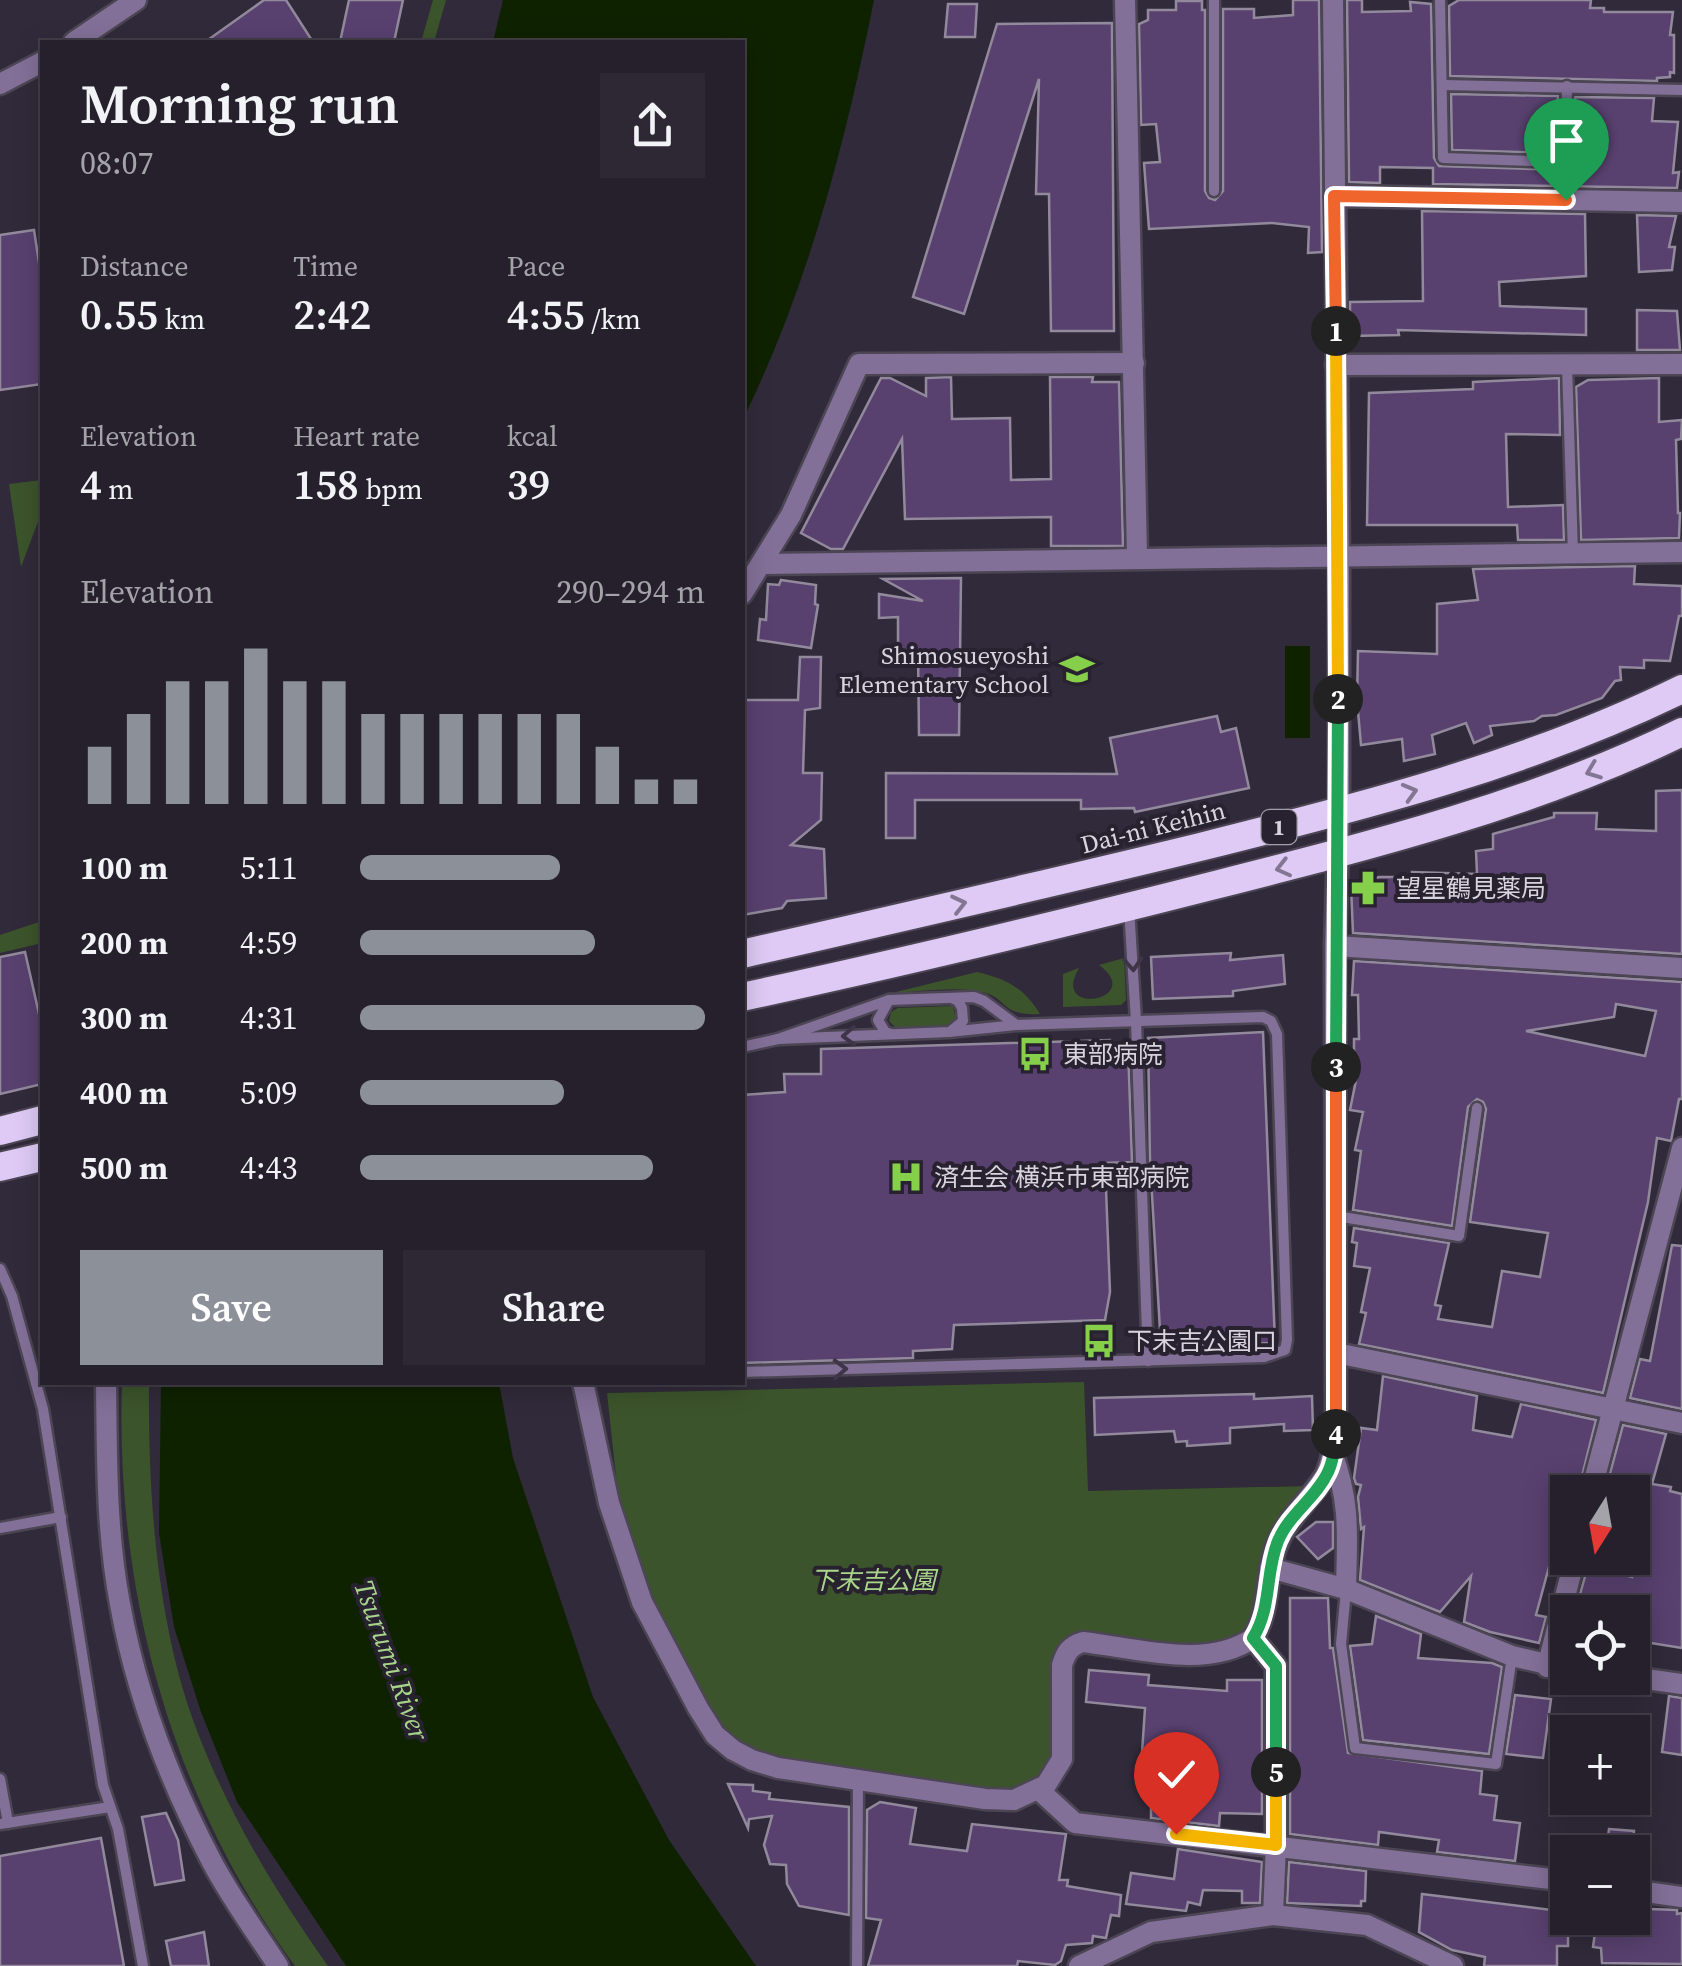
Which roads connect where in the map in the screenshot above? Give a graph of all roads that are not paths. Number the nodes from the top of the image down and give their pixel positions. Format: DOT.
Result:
graph roads {
  1 [pos="136,0"];
  2 [pos="1125,0"];
  3 [pos="1214,0"];
  4 [pos="1333,0"];
  5 [pos="1440,0"];
  6 [pos="77,40"];
  7 [pos="40,63"];
  8 [pos="0,84"];
  9 [pos="1443,85"];
  10 [pos="1566,86"];
  11 [pos="1682,90"];
  12 [pos="1214,191"];
  13 [pos="1334,196"];
  14 [pos="1682,202"];
  15 [pos="1134,363"];
  16 [pos="1682,364"];
  17 [pos="1336,365"];
  18 [pos="1568,365"];
  19 [pos="1682,552"];
  20 [pos="1572,555"];
  21 [pos="1137,557"];
  22 [pos="1338,558"];
  23 [pos="763,564"];
  24 [pos="745,590"];
  25 [pos="1682,689"];
  26 [pos="1682,732"];
  27 [pos="1339,813"];
  28 [pos="1337,854"];
  29 [pos="1129,907"];
  30 [pos="1335,946"];
  31 [pos="745,953"];
  32 [pos="1682,968"];
  33 [pos="745,996"];
  34 [pos="951,998"];
  35 [pos="889,1000"];
  36 [pos="1136,1021"];
  37 [pos="1016,1025"];
  38 [pos="949,1032"];
  39 [pos="892,1034"];
  40 [pos="778,1039"];
  41 [pos="745,1046"];
  42 [pos="1477,1108"];
  43 [pos="40,1121"];
  44 [pos="0,1131"];
  45 [pos="1682,1148"];
  46 [pos="40,1157"];
  47 [pos="0,1167"];
  48 [pos="1676,1191"];
  49 [pos="1336,1216"];
  50 [pos="1284,1253"];
  51 [pos="1272,1254"];
  52 [pos="0,1269"];
  53 [pos="1287,1330"];
  54 [pos="1274,1331"];
  55 [pos="1336,1353"];
  56 [pos="1148,1361"];
  57 [pos="745,1372"];
  58 [pos="106,1385"];
  59 [pos="585,1385"];
  60 [pos="1612,1409"];
  61 [pos="1682,1422"];
  62 [pos="1332,1453"];
  63 [pos="1596,1475"];
  64 [pos="62,1518"];
  65 [pos="0,1528"];
  66 [pos="1270,1568"];
  67 [pos="1346,1589"];
  68 [pos="1253,1638"];
  69 [pos="1512,1656"];
  70 [pos="1550,1666"];
  71 [pos="1650,1680"];
  72 [pos="1682,1684"];
  73 [pos="0,1778"];
  74 [pos="858,1780"];
  75 [pos="1039,1790"];
  76 [pos="110,1806"];
  77 [pos="4,1824"];
  78 [pos="1276,1845"];
  79 [pos="1550,1880"];
  80 [pos="1650,1893"];
  81 [pos="1682,1897"];
  82 [pos="1272,1915"];
  83 [pos="143,1966"];
  84 [pos="278,1966"];
  85 [pos="858,1966"];
  86 [pos="1079,1966"];
  87 [pos="1453,1966"];
  1 -- 6 [label="street"];
  2 -- 15 [label="street"];
  3 -- 12 [label="lane"];
  4 -- 13 [label="street"];
  5 -- 9 [label="lane"];
  7 -- 8 [label="street"];
  9 -- 10 [label="lane"];
  9 -- 10 [label="lane"];
  10 -- 11 [label="lane"];
  13 -- 14 [label="street"];
  13 -- 17 [label="street"];
  15 -- 21 [label="street"];
  15 -- 23 [label="street"];
  16 -- 18 [label="street"];
  17 -- 18 [label="street"];
  17 -- 22 [label="street"];
  18 -- 20 [label="lane"];
  19 -- 20 [label="street"];
  20 -- 22 [label="street"];
  21 -- 22 [label="street"];
  21 -- 23 [label="street"];
  22 -- 27 [label="street"];
  23 -- 24 [label="street"];
  27 -- 25 [label="highway, Dai-ni Keihin / 1, one-way"];
  26 -- 28 [label="highway, 1, one-way"];
  27 -- 28 [label="street"];
  31 -- 27 [label="highway, Dai-ni Keihin / 1, one-way"];
  28 -- 29 [label="highway, 1, one-way"];
  28 -- 30 [label="street"];
  29 -- 33 [label="highway, 1"];
  29 -- 36 [label="lane, one-way"];
  30 -- 32 [label="street"];
  30 -- 49 [label="street"];
  34 -- 35 [label="lane"];
  34 -- 37 [label="lane"];
  34 -- 38 [label="lane"];
  35 -- 39 [label="lane"];
  35 -- 40 [label="lane"];
  36 -- 37 [label="lane"];
  36 -- 50 [label="lane"];
  36 -- 56 [label="lane"];
  37 -- 38 [label="lane"];
  38 -- 39 [label="lane"];
  39 -- 40 [label="lane, one-way"];
  40 -- 41 [label="lane"];
  42 -- 49 [label="lane"];
  43 -- 44 [label="highway"];
  45 -- 48 [label="street"];
  46 -- 47 [label="highway"];
  48 -- 60 [label="street"];
  49 -- 55 [label="street"];
  50 -- 51 [label="lane"];
  50 -- 53 [label="lane"];
  52 -- 64 [label="lane"];
  53 -- 54 [label="lane"];
  53 -- 56 [label="lane"];
  55 -- 60 [label="street"];
  55 -- 62 [label="street"];
  57 -- 56 [label="lane, one-way"];
  58 -- 84 [label="street"];
  59 -- 74 [label="street"];
  60 -- 61 [label="street"];
  60 -- 63 [label="street"];
  62 -- 66 [label="street"];
  62 -- 67 [label="street"];
  64 -- 65 [label="lane"];
  64 -- 76 [label="lane"];
  66 -- 67 [label="street"];
  66 -- 68 [label="street"];
  67 -- 69 [label="street"];
  67 -- 69 [label="lane"];
  68 -- 75 [label="street"];
  68 -- 78 [label="street"];
  69 -- 70 [label="street"];
  71 -- 72 [label="street"];
  73 -- 77 [label="lane"];
  74 -- 75 [label="street"];
  74 -- 85 [label="lane"];
  75 -- 78 [label="street"];
  76 -- 77 [label="lane"];
  76 -- 83 [label="lane"];
  78 -- 79 [label="street"];
  78 -- 82 [label="street"];
  80 -- 81 [label="street"];
  82 -- 86 [label="street"];
  82 -- 87 [label="street"];
}
